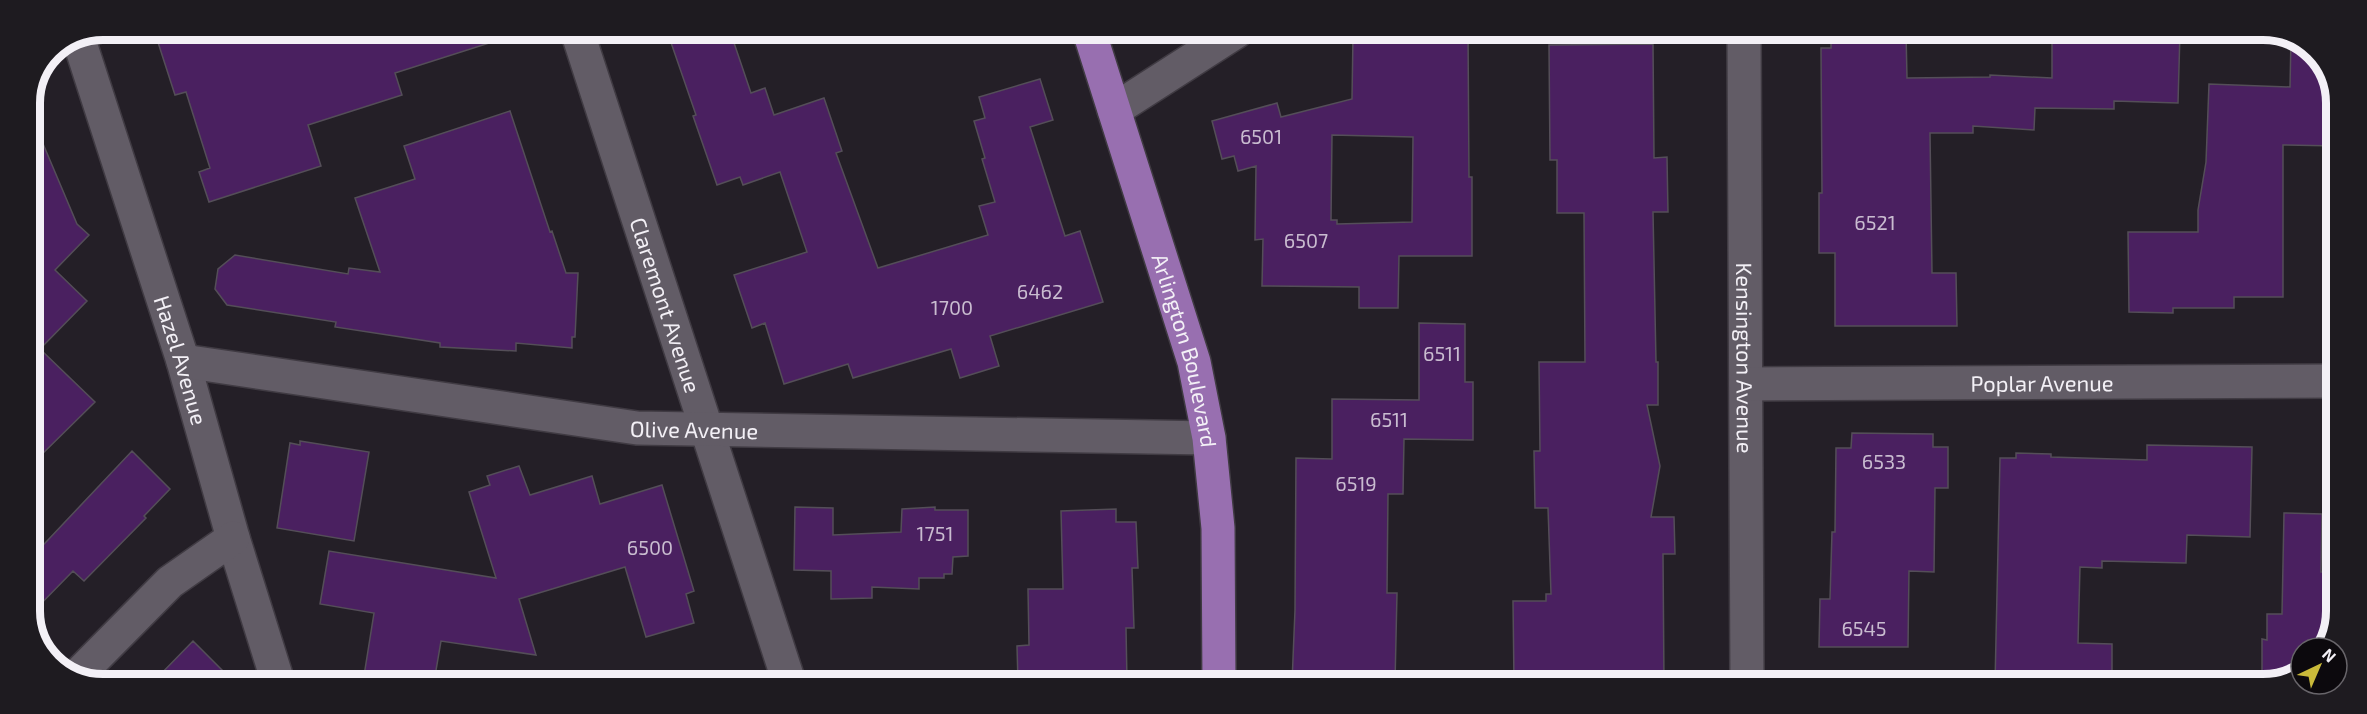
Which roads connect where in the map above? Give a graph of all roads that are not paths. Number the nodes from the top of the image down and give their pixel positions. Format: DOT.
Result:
graph roads {
  1 [pos="580,40"];
  2 [pos="1092,40"];
  3 [pos="1224,40"];
  4 [pos="1744,40"];
  5 [pos="81,45"];
  6 [pos="1114,110"];
  7 [pos="183,361"];
  8 [pos="2326,381"];
  9 [pos="1746,384"];
  10 [pos="706,430"];
  11 [pos="1209,438"];
  12 [pos="233,538"];
  13 [pos="83,670"];
  14 [pos="276,674"];
  15 [pos="786,674"];
  16 [pos="1220,674"];
  17 [pos="1747,674"];
  1 -- 10 [label="street, Claremont Avenue"];
  2 -- 6 [label="main road, Arlington Boulevard"];
  3 -- 6 [label="street"];
  4 -- 9 [label="street, Kensington Avenue"];
  5 -- 7 [label="street, Hazel Avenue"];
  6 -- 11 [label="main road, Arlington Boulevard"];
  7 -- 10 [label="street, Olive Avenue"];
  7 -- 12 [label="street, Hazel Avenue"];
  8 -- 9 [label="street, Poplar Avenue"];
  9 -- 17 [label="street, Kensington Avenue"];
  10 -- 11 [label="street, Olive Avenue"];
  10 -- 15 [label="street, Claremont Avenue"];
  11 -- 16 [label="main road, Arlington Boulevard"];
  12 -- 13 [label="street"];
  12 -- 14 [label="street, Hazel Avenue"];
}
